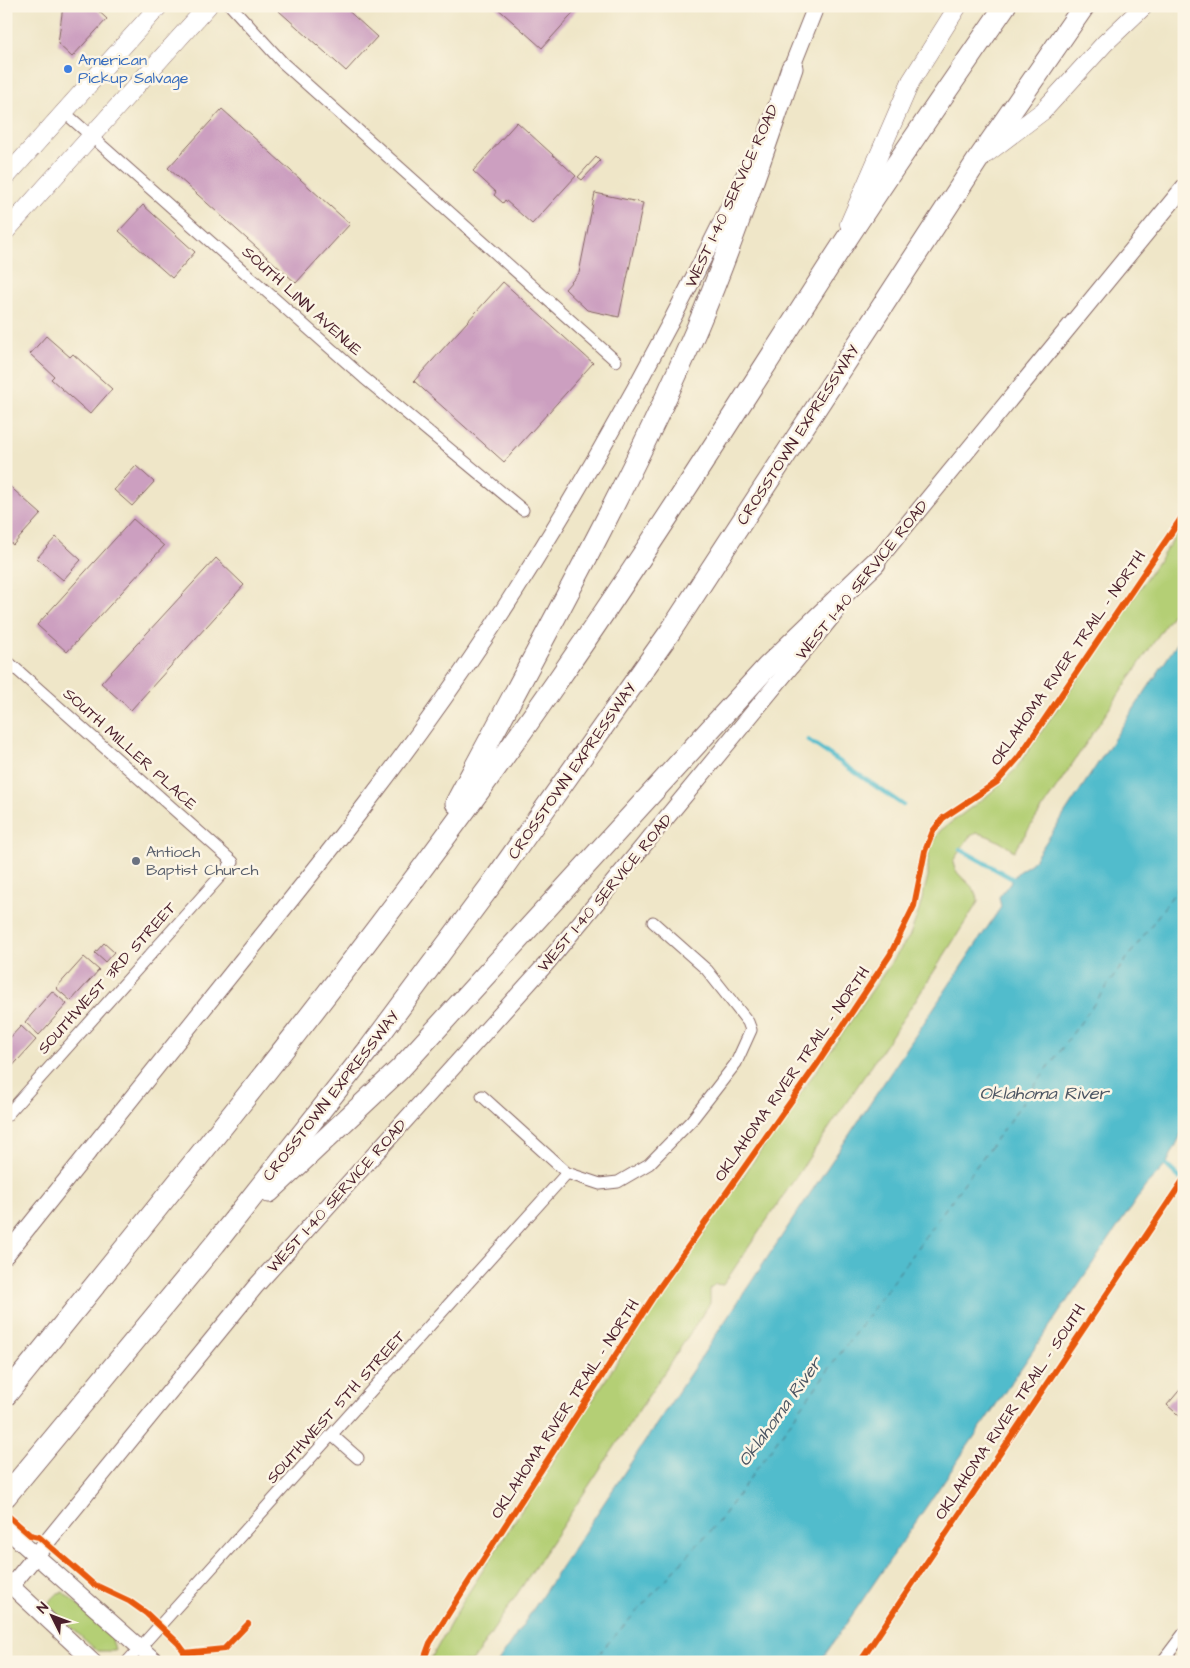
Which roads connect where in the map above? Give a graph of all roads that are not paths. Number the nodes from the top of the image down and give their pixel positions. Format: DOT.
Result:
graph roads {
  1 [pos="159,6"];
  2 [pos="208,6"];
  3 [pos="231,6"];
  4 [pos="816,6"];
  5 [pos="958,6"];
  6 [pos="1005,6"];
  7 [pos="1084,6"];
  8 [pos="1142,8"];
  9 [pos="792,68"];
  10 [pos="64,112"];
  11 [pos="92,136"];
  12 [pos="977,161"];
  13 [pos="6,176"];
  14 [pos="1184,187"];
  15 [pos="6,231"];
  16 [pos="832,261"];
  17 [pos="616,361"];
  18 [pos="523,510"];
  19 [pos="875,564"];
  20 [pos="6,660"];
  21 [pos="233,862"];
  22 [pos="419,874"];
  23 [pos="653,922"];
  24 [pos="482,1096"];
  25 [pos="6,1116"];
  26 [pos="568,1173"];
  27 [pos="215,1244"];
  28 [pos="6,1255"];
  29 [pos="6,1395"];
  30 [pos="333,1436"];
  31 [pos="358,1458"];
  32 [pos="6,1496"];
  33 [pos="6,1529"];
  34 [pos="36,1556"];
  35 [pos="9,1584"];
  36 [pos="1184,1633"];
  37 [pos="140,1648"];
  38 [pos="93,1662"];
  39 [pos="127,1662"];
  40 [pos="156,1662"];
  41 [pos="1162,1662"];
  1 -- 10 [label="main road"];
  2 -- 11 [label="main road"];
  3 -- 17 [label="street"];
  4 -- 9 [label="main road, WEST I-40 SERVICE ROAD"];
  5 -- 16 [label="main road"];
  6 -- 16 [label="highway"];
  7 -- 12 [label="highway, CROSSTOWN EXPRESSWAY"];
  8 -- 12 [label="main road"];
  9 -- 22 [label="highway"];
  9 -- 28 [label="main road, WEST I-40 SERVICE ROAD"];
  10 -- 11 [label="street, SOUTH LINN AVENUE"];
  10 -- 13 [label="main road"];
  11 -- 15 [label="main road"];
  11 -- 18 [label="street, SOUTH LINN AVENUE"];
  12 -- 27 [label="highway, CROSSTOWN EXPRESSWAY"];
  14 -- 19 [label="main road, WEST I-40 SERVICE ROAD"];
  16 -- 22 [label="highway"];
  19 -- 27 [label="highway"];
  19 -- 34 [label="main road, WEST I-40 SERVICE ROAD"];
  20 -- 21 [label="street, SOUTH MILLER PLACE"];
  21 -- 25 [label="street, SOUTHWEST 3RD STREET"];
  22 -- 29 [label="highway"];
  23 -- 26 [label="street"];
  24 -- 26 [label="street"];
  26 -- 30 [label="street, SOUTHWEST 5TH STREET"];
  27 -- 32 [label="highway, CROSSTOWN EXPRESSWAY"];
  30 -- 31 [label="street"];
  30 -- 37 [label="street, SOUTHWEST 5TH STREET"];
  33 -- 34 [label="main road"];
  34 -- 35 [label="main road, WEST I-40 SERVICE ROAD"];
  34 -- 37 [label="main road"];
  35 -- 38 [label="main road"];
  36 -- 41 [label="street"];
  37 -- 39 [label="street, SOUTHWEST 5TH STREET"];
  37 -- 40 [label="main road"];
}
